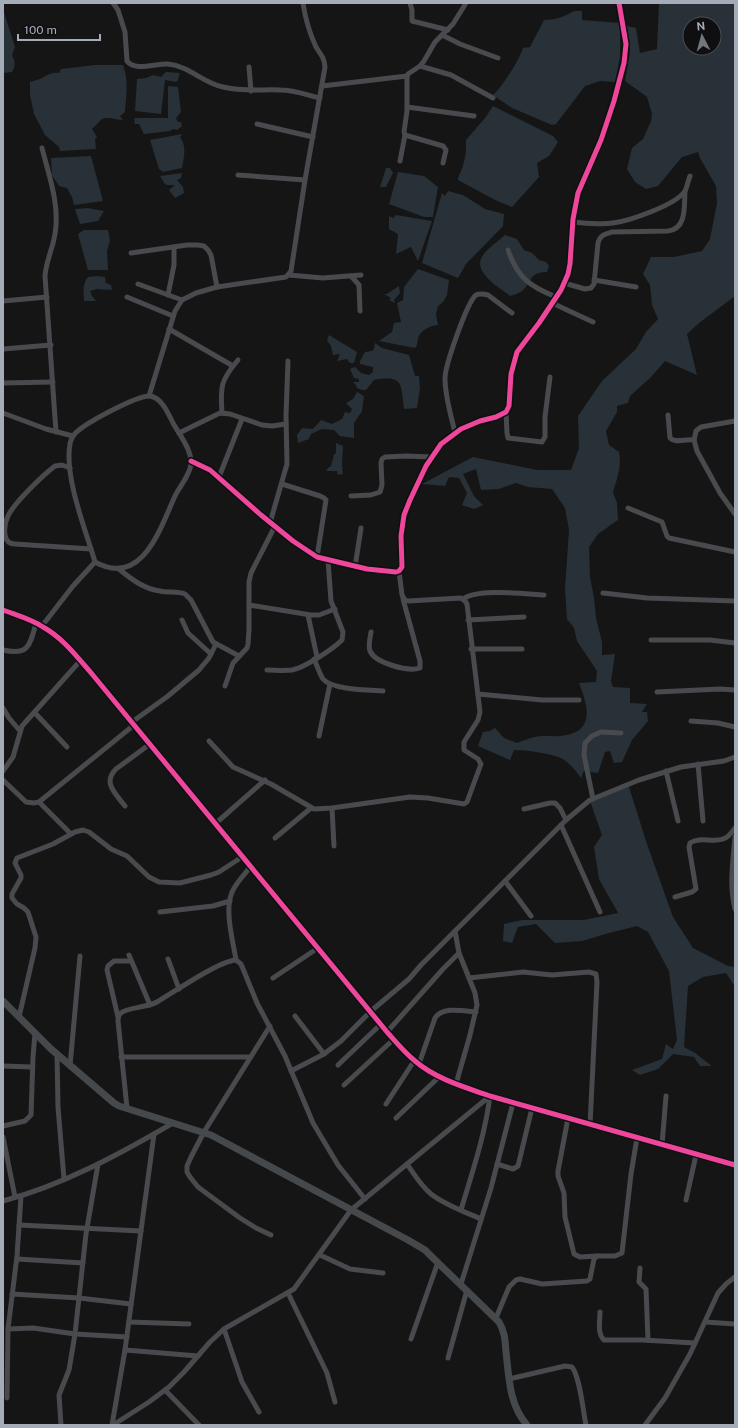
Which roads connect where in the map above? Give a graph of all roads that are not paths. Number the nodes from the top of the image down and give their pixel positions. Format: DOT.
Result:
graph roads {
  1 [pos="114,3"];
  2 [pos="303,3"];
  3 [pos="410,3"];
  4 [pos="466,3"];
  5 [pos="619,3"];
  6 [pos="448,30"];
  7 [pos="442,35"];
  8 [pos="498,58"];
  9 [pos="420,66"];
  10 [pos="249,67"];
  11 [pos="407,76"];
  12 [pos="322,86"];
  13 [pos="251,91"];
  14 [pos="320,98"];
  15 [pos="493,98"];
  16 [pos="407,107"];
  17 [pos="474,116"];
  18 [pos="257,124"];
  19 [pos="405,135"];
  20 [pos="313,136"];
  21 [pos="42,148"];
  22 [pos="400,161"];
  23 [pos="443,163"];
  24 [pos="238,175"];
  25 [pos="690,176"];
  26 [pos="305,180"];
  27 [pos="685,191"];
  28 [pos="573,222"];
  29 [pos="174,247"];
  30 [pos="508,250"];
  31 [pos="130,253"];
  32 [pos="360,275"];
  33 [pos="289,276"];
  34 [pos="351,276"];
  35 [pos="594,280"];
  36 [pos="564,283"];
  37 [pos="138,284"];
  38 [pos="217,287"];
  39 [pos="636,287"];
  40 [pos="168,295"];
  41 [pos="47,297"];
  42 [pos="127,297"];
  43 [pos="556,297"];
  44 [pos="182,300"];
  45 [pos="3,301"];
  46 [pos="552,303"];
  47 [pos="360,311"];
  48 [pos="512,313"];
  49 [pos="173,316"];
  50 [pos="593,322"];
  51 [pos="169,330"];
  52 [pos="51,345"];
  53 [pos="3,349"];
  54 [pos="238,360"];
  55 [pos="288,361"];
  56 [pos="233,366"];
  57 [pos="550,376"];
  58 [pos="53,382"];
  59 [pos="3,383"];
  60 [pos="149,396"];
  61 [pos="222,412"];
  62 [pos="506,412"];
  63 [pos="3,413"];
  64 [pos="668,416"];
  65 [pos="242,419"];
  66 [pos="735,421"];
  67 [pos="286,424"];
  68 [pos="56,432"];
  69 [pos="179,433"];
  70 [pos="455,433"];
  71 [pos="73,436"];
  72 [pos="694,440"];
  73 [pos="431,457"];
  74 [pos="191,460"];
  75 [pos="70,468"];
  76 [pos="219,477"];
  77 [pos="282,484"];
  78 [pos="351,496"];
  79 [pos="628,508"];
  80 [pos="735,514"];
  81 [pos="272,524"];
  82 [pos="361,528"];
  83 [pos="91,549"];
  84 [pos="735,552"];
  85 [pos="317,557"];
  86 [pos="328,560"];
  87 [pos="95,562"];
  88 [pos="355,567"];
  89 [pos="119,569"];
  90 [pos="400,571"];
  91 [pos="604,593"];
  92 [pos="544,595"];
  93 [pos="403,598"];
  94 [pos="463,599"];
  95 [pos="735,600"];
  96 [pos="249,605"];
  97 [pos="3,610"];
  98 [pos="335,610"];
  99 [pos="308,615"];
  100 [pos="524,617"];
  101 [pos="182,620"];
  102 [pos="468,620"];
  103 [pos="39,624"];
  104 [pos="371,632"];
  105 [pos="651,640"];
  106 [pos="735,643"];
  107 [pos="216,644"];
  108 [pos="472,649"];
  109 [pos="522,649"];
  110 [pos="3,650"];
  111 [pos="211,654"];
  112 [pos="239,656"];
  113 [pos="315,658"];
  114 [pos="80,661"];
  115 [pos="267,670"];
  116 [pos="330,684"];
  117 [pos="225,686"];
  118 [pos="735,690"];
  119 [pos="383,691"];
  120 [pos="657,692"];
  121 [pos="478,694"];
  122 [pos="578,700"];
  123 [pos="3,708"];
  124 [pos="35,713"];
  125 [pos="692,721"];
  126 [pos="133,724"];
  127 [pos="735,727"];
  128 [pos="20,731"];
  129 [pos="621,732"];
  130 [pos="318,736"];
  131 [pos="209,741"];
  132 [pos="150,744"];
  133 [pos="66,747"];
  134 [pos="735,757"];
  135 [pos="698,764"];
  136 [pos="3,771"];
  137 [pos="666,771"];
  138 [pos="3,780"];
  139 [pos="265,780"];
  140 [pos="593,798"];
  141 [pos="39,802"];
  142 [pos="125,806"];
  143 [pos="311,808"];
  144 [pos="332,808"];
  145 [pos="524,808"];
  146 [pos="566,820"];
  147 [pos="678,821"];
  148 [pos="703,821"];
  149 [pos="215,824"];
  150 [pos="560,825"];
  151 [pos="735,828"];
  152 [pos="71,834"];
  153 [pos="735,837"];
  154 [pos="275,838"];
  155 [pos="735,841"];
  156 [pos="334,846"];
  157 [pos="242,857"];
  158 [pos="250,867"];
  159 [pos="734,867"];
  160 [pos="505,881"];
  161 [pos="674,897"];
  162 [pos="734,898"];
  163 [pos="230,901"];
  164 [pos="735,909"];
  165 [pos="160,912"];
  166 [pos="600,912"];
  167 [pos="532,916"];
  168 [pos="455,931"];
  169 [pos="318,948"];
  170 [pos="459,953"];
  171 [pos="129,955"];
  172 [pos="80,956"];
  173 [pos="168,958"];
  174 [pos="236,960"];
  175 [pos="131,961"];
  176 [pos="273,978"];
  177 [pos="469,978"];
  178 [pos="179,989"];
  179 [pos="3,1001"];
  180 [pos="150,1006"];
  181 [pos="370,1011"];
  182 [pos="476,1012"];
  183 [pos="294,1016"];
  184 [pos="19,1017"];
  185 [pos="118,1017"];
  186 [pos="381,1024"];
  187 [pos="270,1026"];
  188 [pos="387,1032"];
  189 [pos="35,1033"];
  190 [pos="394,1039"];
  191 [pos="57,1054"];
  192 [pos="324,1054"];
  193 [pos="121,1057"];
  194 [pos="250,1057"];
  195 [pos="417,1063"];
  196 [pos="3,1066"];
  197 [pos="70,1066"];
  198 [pos="338,1066"];
  199 [pos="32,1067"];
  200 [pos="291,1071"];
  201 [pos="440,1076"];
  202 [pos="456,1084"];
  203 [pos="344,1085"];
  204 [pos="490,1096"];
  205 [pos="666,1096"];
  206 [pos="513,1103"];
  207 [pos="386,1104"];
  208 [pos="126,1108"];
  209 [pos="532,1108"];
  210 [pos="396,1118"];
  211 [pos="568,1118"];
  212 [pos="173,1123"];
  213 [pos="590,1124"];
  214 [pos="3,1126"];
  215 [pos="204,1132"];
  216 [pos="154,1134"];
  217 [pos="3,1137"];
  218 [pos="637,1138"];
  219 [pos="662,1145"];
  220 [pos="696,1154"];
  221 [pos="98,1164"];
  222 [pos="407,1164"];
  223 [pos="497,1164"];
  224 [pos="735,1165"];
  225 [pos="64,1179"];
  226 [pos="18,1197"];
  227 [pos="365,1199"];
  228 [pos="686,1200"];
  229 [pos="3,1201"];
  230 [pos="351,1210"];
  231 [pos="461,1210"];
  232 [pos="482,1219"];
  233 [pos="19,1225"];
  234 [pos="87,1229"];
  235 [pos="141,1231"];
  236 [pos="272,1235"];
  237 [pos="320,1255"];
  238 [pos="596,1256"];
  239 [pos="17,1259"];
  240 [pos="438,1262"];
  241 [pos="83,1263"];
  242 [pos="640,1268"];
  243 [pos="383,1273"];
  244 [pos="735,1277"];
  245 [pos="461,1284"];
  246 [pos="467,1290"];
  247 [pos="288,1293"];
  248 [pos="12,1294"];
  249 [pos="79,1298"];
  250 [pos="131,1304"];
  251 [pos="600,1312"];
  252 [pos="496,1318"];
  253 [pos="129,1322"];
  254 [pos="705,1322"];
  255 [pos="189,1324"];
  256 [pos="735,1324"];
  257 [pos="8,1329"];
  258 [pos="224,1329"];
  259 [pos="75,1334"];
  260 [pos="127,1337"];
  261 [pos="411,1339"];
  262 [pos="648,1340"];
  263 [pos="695,1343"];
  264 [pos="125,1350"];
  265 [pos="198,1356"];
  266 [pos="448,1358"];
  267 [pos="509,1379"];
  268 [pos="165,1390"];
  269 [pos="7,1398"];
  270 [pos="335,1402"];
  271 [pos="259,1412"];
  272 [pos="61,1425"];
  273 [pos="112,1425"];
  274 [pos="199,1425"];
  275 [pos="527,1425"];
  276 [pos="586,1425"];
  277 [pos="645,1425"];
  1 -- 13 [label="street"];
  2 -- 12 [label="street"];
  3 -- 6 [label="street"];
  4 -- 6 [label="street"];
  5 -- 28 [label="street"];
  6 -- 7 [label="street"];
  7 -- 8 [label="street"];
  7 -- 9 [label="street"];
  9 -- 11 [label="street"];
  9 -- 15 [label="street"];
  10 -- 13 [label="street"];
  11 -- 12 [label="street"];
  11 -- 16 [label="street"];
  12 -- 14 [label="street"];
  13 -- 14 [label="street"];
  14 -- 20 [label="street"];
  16 -- 17 [label="street"];
  16 -- 19 [label="street"];
  18 -- 20 [label="street"];
  19 -- 22 [label="street"];
  19 -- 23 [label="street"];
  20 -- 26 [label="street"];
  21 -- 41 [label="street"];
  24 -- 26 [label="street"];
  25 -- 27 [label="street"];
  26 -- 33 [label="street"];
  27 -- 28 [label="street"];
  27 -- 35 [label="street"];
  28 -- 36 [label="street"];
  29 -- 31 [label="street"];
  29 -- 38 [label="street"];
  29 -- 40 [label="street"];
  30 -- 43 [label="street"];
  32 -- 34 [label="street"];
  33 -- 34 [label="street"];
  33 -- 38 [label="street"];
  34 -- 47 [label="street"];
  35 -- 36 [label="street"];
  35 -- 39 [label="street"];
  36 -- 43 [label="street"];
  37 -- 40 [label="street"];
  38 -- 44 [label="street"];
  40 -- 44 [label="street"];
  41 -- 45 [label="street"];
  41 -- 52 [label="street"];
  42 -- 49 [label="street"];
  43 -- 46 [label="street"];
  44 -- 49 [label="street"];
  46 -- 50 [label="street"];
  46 -- 62 [label="street"];
  48 -- 70 [label="street"];
  49 -- 51 [label="street"];
  51 -- 56 [label="street"];
  51 -- 60 [label="street"];
  52 -- 53 [label="street"];
  52 -- 58 [label="street"];
  54 -- 56 [label="street"];
  55 -- 67 [label="street"];
  56 -- 61 [label="street"];
  57 -- 62 [label="street"];
  58 -- 59 [label="street"];
  58 -- 68 [label="street"];
  60 -- 69 [label="street"];
  60 -- 71 [label="street"];
  61 -- 65 [label="street"];
  61 -- 69 [label="street"];
  62 -- 70 [label="street"];
  63 -- 68 [label="street"];
  64 -- 72 [label="street"];
  65 -- 67 [label="street"];
  65 -- 76 [label="street"];
  66 -- 72 [label="street"];
  67 -- 77 [label="street"];
  68 -- 71 [label="street"];
  69 -- 74 [label="street"];
  70 -- 73 [label="street"];
  71 -- 75 [label="street"];
  72 -- 80 [label="street"];
  73 -- 78 [label="street"];
  73 -- 90 [label="street"];
  74 -- 76 [label="street"];
  74 -- 89 [label="street"];
  75 -- 83 [label="street"];
  75 -- 83 [label="street"];
  76 -- 81 [label="street"];
  77 -- 81 [label="street"];
  77 -- 85 [label="street"];
  79 -- 84 [label="street"];
  81 -- 85 [label="street"];
  81 -- 96 [label="street"];
  82 -- 88 [label="street"];
  83 -- 87 [label="street"];
  85 -- 86 [label="street"];
  86 -- 88 [label="street"];
  86 -- 98 [label="street"];
  87 -- 89 [label="street"];
  87 -- 103 [label="street"];
  88 -- 90 [label="street"];
  89 -- 107 [label="street"];
  90 -- 93 [label="street"];
  91 -- 95 [label="street"];
  92 -- 94 [label="street"];
  93 -- 94 [label="street"];
  93 -- 104 [label="street"];
  94 -- 102 [label="street"];
  96 -- 99 [label="street"];
  96 -- 112 [label="street"];
  97 -- 103 [label="street"];
  98 -- 99 [label="street"];
  98 -- 113 [label="street"];
  99 -- 113 [label="street"];
  100 -- 102 [label="street"];
  101 -- 111 [label="street"];
  102 -- 108 [label="street"];
  103 -- 110 [label="street"];
  103 -- 114 [label="street"];
  105 -- 106 [label="street"];
  107 -- 111 [label="street"];
  107 -- 112 [label="street"];
  108 -- 109 [label="street"];
  108 -- 121 [label="street"];
  111 -- 126 [label="street"];
  112 -- 117 [label="street"];
  113 -- 115 [label="street"];
  113 -- 116 [label="street"];
  114 -- 124 [label="street"];
  114 -- 126 [label="street"];
  116 -- 119 [label="street"];
  116 -- 130 [label="street"];
  118 -- 120 [label="street"];
  121 -- 122 [label="street"];
  121 -- 144 [label="street"];
  123 -- 128 [label="street"];
  124 -- 128 [label="street"];
  124 -- 133 [label="street"];
  125 -- 127 [label="street"];
  126 -- 132 [label="street"];
  126 -- 141 [label="street"];
  128 -- 136 [label="street"];
  129 -- 140 [label="street"];
  131 -- 139 [label="street"];
  132 -- 142 [label="street"];
  132 -- 149 [label="street"];
  134 -- 135 [label="street"];
  135 -- 137 [label="street"];
  135 -- 148 [label="street"];
  137 -- 140 [label="street"];
  137 -- 147 [label="street"];
  138 -- 141 [label="street"];
  139 -- 143 [label="street"];
  139 -- 149 [label="street"];
  140 -- 146 [label="street"];
  141 -- 152 [label="street"];
  143 -- 144 [label="street"];
  143 -- 154 [label="street"];
  144 -- 156 [label="street"];
  145 -- 146 [label="street"];
  146 -- 150 [label="street"];
  149 -- 157 [label="street"];
  150 -- 160 [label="street"];
  150 -- 166 [label="street"];
  151 -- 161 [label="street"];
  152 -- 157 [label="street"];
  152 -- 184 [label="street"];
  153 -- 155 [label="street"];
  155 -- 159 [label="street"];
  157 -- 158 [label="street"];
  158 -- 163 [label="street"];
  158 -- 169 [label="street"];
  159 -- 162 [label="street"];
  160 -- 167 [label="street"];
  160 -- 168 [label="street"];
  162 -- 164 [label="street"];
  163 -- 165 [label="street"];
  163 -- 174 [label="street"];
  168 -- 170 [label="street"];
  168 -- 181 [label="street"];
  169 -- 176 [label="street"];
  169 -- 181 [label="street"];
  170 -- 177 [label="street"];
  170 -- 188 [label="street"];
  171 -- 175 [label="street"];
  172 -- 197 [label="street"];
  173 -- 178 [label="street"];
  174 -- 178 [label="street"];
  174 -- 187 [label="street"];
  175 -- 180 [label="street"];
  175 -- 185 [label="street"];
  177 -- 182 [label="street"];
  177 -- 213 [label="street"];
  178 -- 180 [label="street"];
  179 -- 184 [label="street"];
  180 -- 185 [label="street"];
  181 -- 186 [label="street"];
  181 -- 192 [label="street"];
  182 -- 195 [label="street"];
  182 -- 202 [label="street"];
  183 -- 192 [label="street"];
  184 -- 189 [label="street"];
  185 -- 193 [label="street"];
  186 -- 188 [label="street"];
  186 -- 198 [label="street"];
  187 -- 194 [label="street"];
  187 -- 200 [label="street"];
  188 -- 190 [label="street"];
  189 -- 191 [label="street"];
  189 -- 199 [label="street"];
  190 -- 195 [label="street"];
  190 -- 203 [label="street"];
  191 -- 197 [label="street"];
  191 -- 225 [label="street"];
  192 -- 200 [label="street"];
  193 -- 194 [label="street"];
  193 -- 208 [label="street"];
  194 -- 215 [label="street"];
  195 -- 201 [label="street"];
  195 -- 207 [label="street"];
  196 -- 199 [label="street"];
  197 -- 208 [label="street"];
  199 -- 214 [label="street"];
  200 -- 227 [label="street"];
  201 -- 202 [label="street"];
  201 -- 210 [label="street"];
  202 -- 204 [label="street"];
  204 -- 206 [label="street"];
  204 -- 222 [label="street"];
  204 -- 231 [label="street"];
  205 -- 219 [label="street"];
  206 -- 209 [label="street"];
  206 -- 223 [label="street"];
  208 -- 212 [label="street"];
  209 -- 211 [label="street"];
  209 -- 223 [label="street"];
  211 -- 213 [label="street"];
  211 -- 238 [label="street"];
  212 -- 215 [label="street"];
  212 -- 216 [label="street"];
  213 -- 218 [label="street"];
  215 -- 230 [label="street"];
  215 -- 236 [label="street"];
  216 -- 221 [label="street"];
  216 -- 235 [label="street"];
  217 -- 226 [label="street"];
  218 -- 219 [label="street"];
  218 -- 238 [label="street"];
  219 -- 220 [label="street"];
  220 -- 224 [label="street"];
  220 -- 228 [label="street"];
  221 -- 225 [label="street"];
  221 -- 234 [label="street"];
  222 -- 227 [label="street"];
  222 -- 231 [label="street"];
  223 -- 232 [label="street"];
  225 -- 226 [label="street"];
  226 -- 229 [label="street"];
  226 -- 233 [label="street"];
  227 -- 230 [label="street"];
  230 -- 237 [label="street"];
  230 -- 240 [label="street"];
  231 -- 232 [label="street"];
  232 -- 245 [label="street"];
  233 -- 234 [label="street"];
  233 -- 239 [label="street"];
  234 -- 235 [label="street"];
  234 -- 241 [label="street"];
  235 -- 250 [label="street"];
  237 -- 243 [label="street"];
  237 -- 247 [label="street"];
  238 -- 252 [label="street"];
  239 -- 241 [label="street"];
  239 -- 248 [label="street"];
  240 -- 245 [label="street"];
  240 -- 261 [label="street"];
  241 -- 249 [label="street"];
  242 -- 262 [label="street"];
  244 -- 254 [label="street"];
  245 -- 246 [label="street"];
  246 -- 252 [label="street"];
  246 -- 266 [label="street"];
  247 -- 258 [label="street"];
  247 -- 270 [label="street"];
  248 -- 249 [label="street"];
  248 -- 257 [label="street"];
  249 -- 250 [label="street"];
  249 -- 259 [label="street"];
  250 -- 253 [label="street"];
  251 -- 262 [label="street"];
  252 -- 267 [label="street"];
  253 -- 255 [label="street"];
  253 -- 260 [label="street"];
  254 -- 256 [label="street"];
  254 -- 263 [label="street"];
  257 -- 259 [label="street"];
  257 -- 269 [label="street"];
  258 -- 265 [label="street"];
  258 -- 271 [label="street"];
  259 -- 260 [label="street"];
  259 -- 272 [label="street"];
  260 -- 264 [label="street"];
  262 -- 263 [label="street"];
  263 -- 277 [label="street"];
  264 -- 265 [label="street"];
  264 -- 273 [label="street"];
  265 -- 268 [label="street"];
  267 -- 275 [label="street"];
  267 -- 276 [label="street"];
  268 -- 273 [label="street"];
  268 -- 274 [label="street"];
}
